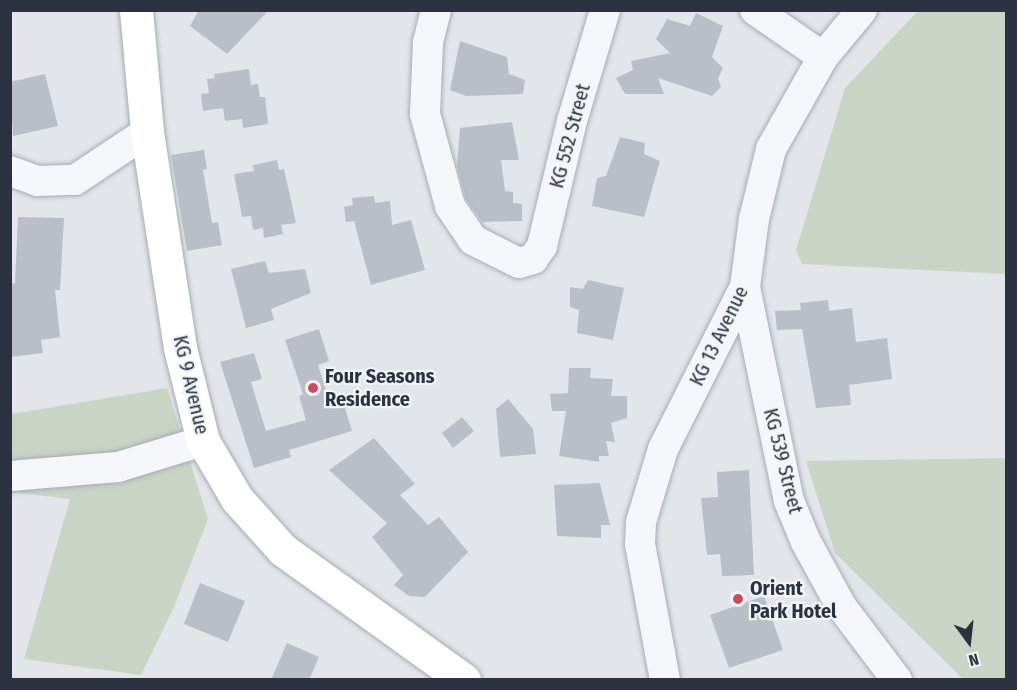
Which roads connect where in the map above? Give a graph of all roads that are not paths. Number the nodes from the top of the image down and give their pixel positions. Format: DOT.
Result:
graph roads {
  1 [pos="136,10"];
  2 [pos="436,10"];
  3 [pos="605,10"];
  4 [pos="755,10"];
  5 [pos="862,10"];
  6 [pos="823,57"];
  7 [pos="147,132"];
  8 [pos="10,171"];
  9 [pos="745,287"];
  10 [pos="203,441"];
  11 [pos="10,476"];
  12 [pos="464,680"];
  13 [pos="665,680"];
  14 [pos="897,680"];
  1 -- 7 [label="main road, KG 9 Avenue"];
  2 -- 3 [label="street, KG 552 Street"];
  4 -- 6 [label="street"];
  5 -- 6 [label="street, KG 13 Avenue"];
  6 -- 9 [label="street, KG 13 Avenue"];
  7 -- 8 [label="street"];
  7 -- 10 [label="main road, KG 9 Avenue"];
  9 -- 13 [label="street, KG 13 Avenue"];
  9 -- 14 [label="street, KG 539 Street"];
  10 -- 11 [label="street"];
  10 -- 12 [label="main road, KG 9 Avenue"];
}
